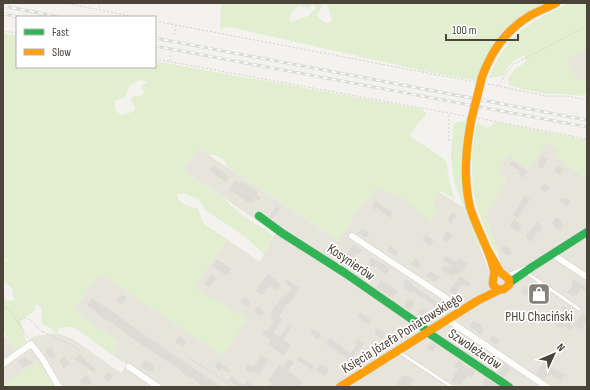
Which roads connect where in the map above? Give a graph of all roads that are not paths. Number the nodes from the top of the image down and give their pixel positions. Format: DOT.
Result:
graph roads {
  1 [pos="556,3"];
  2 [pos="259,216"];
  3 [pos="587,232"];
  4 [pos="352,236"];
  5 [pos="552,254"];
  6 [pos="528,269"];
  7 [pos="587,277"];
  8 [pos="501,279"];
  9 [pos="579,309"];
  10 [pos="461,311"];
  11 [pos="448,320"];
  12 [pos="427,332"];
  13 [pos="398,351"];
  14 [pos="3,364"];
  15 [pos="129,367"];
  16 [pos="59,387"];
  17 [pos="158,387"];
  18 [pos="340,387"];
  19 [pos="452,387"];
  20 [pos="509,387"];
  21 [pos="547,387"];
  1 -- 8 [label="street, bridge"];
  2 -- 12 [label="street, Kosynierów"];
  3 -- 5 [label="street, Księcia Józefa Poniatowskiego"];
  4 -- 10 [label="street"];
  5 -- 6 [label="street, Księcia Józefa Poniatowskiego"];
  5 -- 7 [label="street"];
  6 -- 8 [label="street, Księcia Józefa Poniatowskiego"];
  6 -- 9 [label="lane"];
  8 -- 10 [label="street, Księcia Józefa Poniatowskiego"];
  10 -- 11 [label="street, Księcia Józefa Poniatowskiego"];
  11 -- 12 [label="street, Księcia Józefa Poniatowskiego"];
  11 -- 21 [label="street"];
  12 -- 13 [label="street, Księcia Józefa Poniatowskiego"];
  12 -- 20 [label="street, Szwoleżerów"];
  13 -- 18 [label="street, Księcia Józefa Poniatowskiego"];
  13 -- 19 [label="lane"];
  14 -- 16 [label="street"];
  15 -- 17 [label="street"];
}
